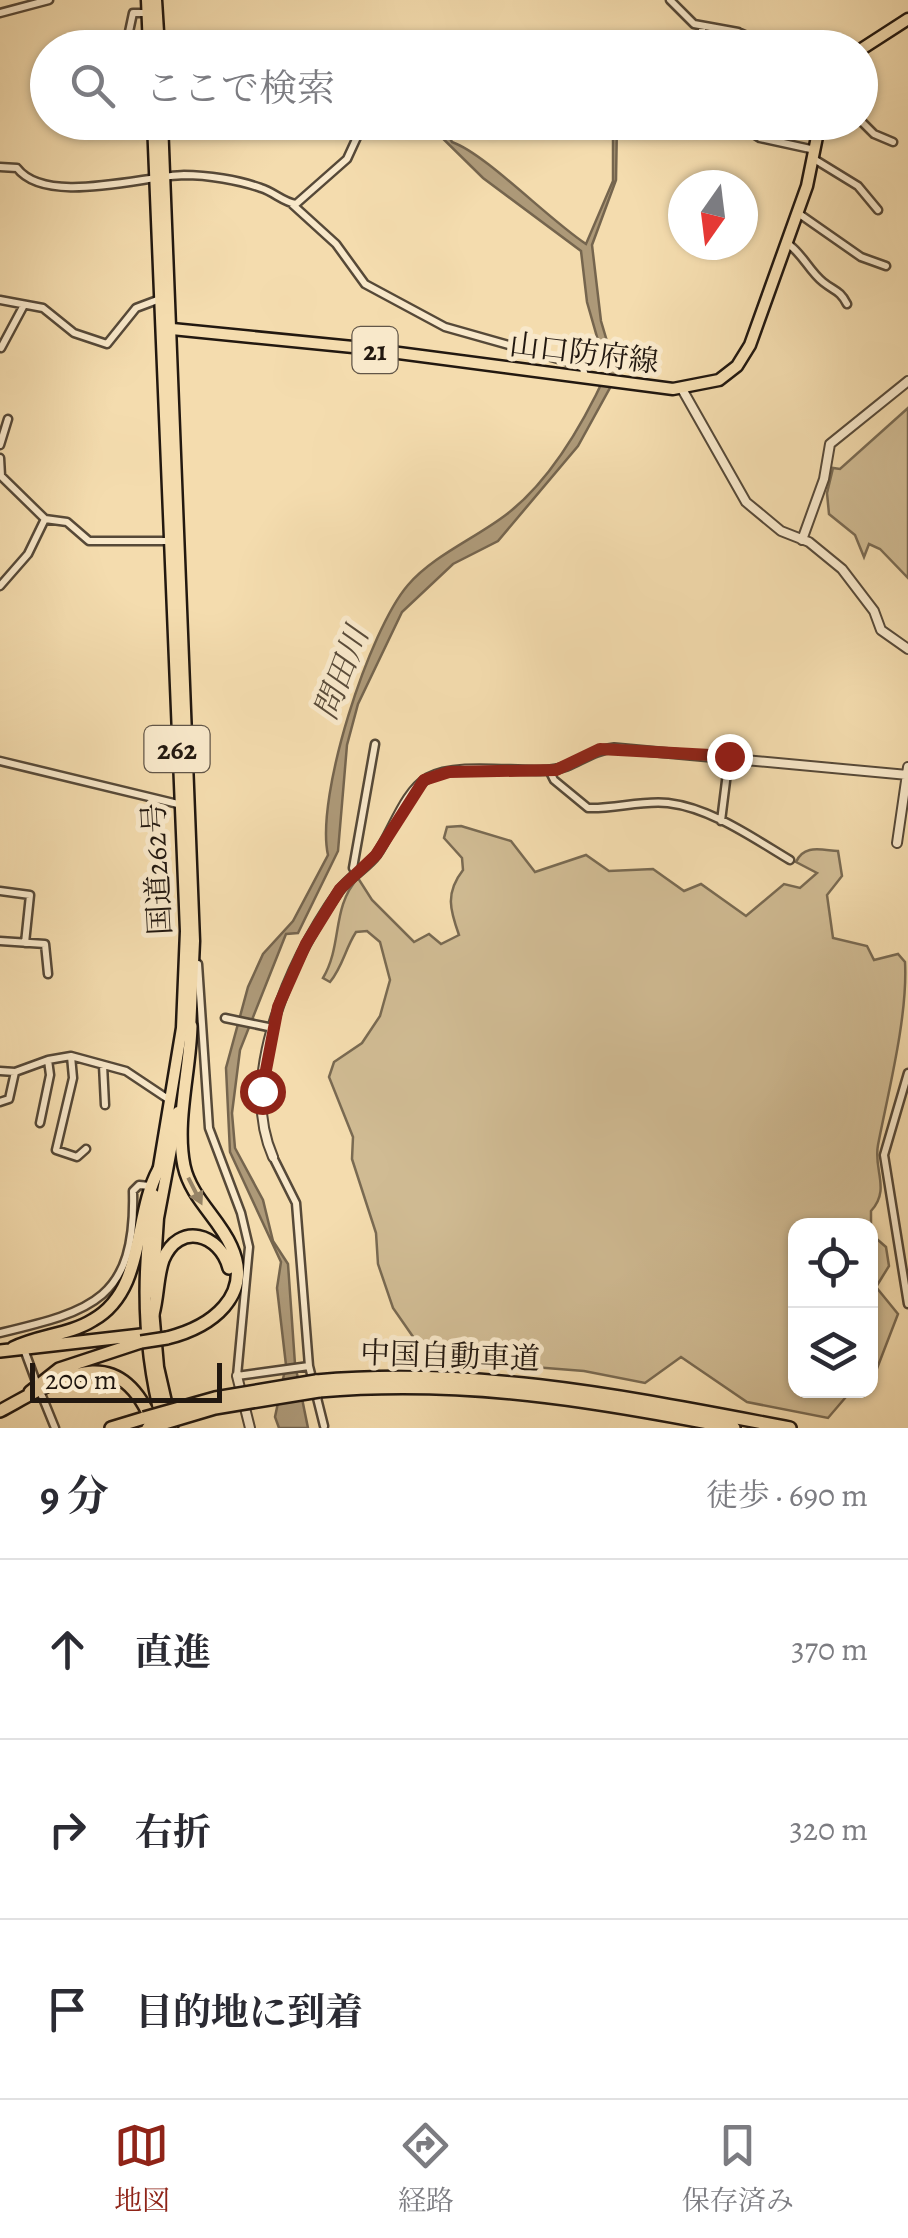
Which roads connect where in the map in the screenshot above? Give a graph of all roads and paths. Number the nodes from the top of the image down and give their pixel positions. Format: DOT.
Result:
graph roads {
  1 [pos="49,0"];
  2 [pos="147,0"];
  3 [pos="156,0"];
  4 [pos="670,0"];
  5 [pos="0,12"];
  6 [pos="148,13"];
  7 [pos="908,19"];
  8 [pos="702,26"];
  9 [pos="129,30"];
  10 [pos="149,30"];
  11 [pos="157,30"];
  12 [pos="702,30"];
  13 [pos="726,30"];
  14 [pos="878,38"];
  15 [pos="878,136"];
  16 [pos="155,140"];
  17 [pos="161,140"];
  18 [pos="356,140"];
  19 [pos="766,140"];
  20 [pos="817,140"];
  21 [pos="893,142"];
  22 [pos="815,155"];
  23 [pos="0,167"];
  24 [pos="160,178"];
  25 [pos="292,204"];
  26 [pos="878,210"];
  27 [pos="798,213"];
  28 [pos="787,244"];
  29 [pos="886,266"];
  30 [pos="162,299"];
  31 [pos="0,300"];
  32 [pos="847,304"];
  33 [pos="24,306"];
  34 [pos="166,328"];
  35 [pos="0,348"];
  36 [pos="586,379"];
  37 [pos="908,381"];
  38 [pos="682,389"];
  39 [pos="8,418"];
  40 [pos="0,445"];
  41 [pos="0,458"];
  42 [pos="0,476"];
  43 [pos="45,519"];
  44 [pos="802,540"];
  45 [pos="174,541"];
  46 [pos="0,586"];
  47 [pos="908,649"];
  48 [pos="375,744"];
  49 [pos="729,756"];
  50 [pos="0,761"];
  51 [pos="908,767"];
  52 [pos="549,770"];
  53 [pos="907,775"];
  54 [pos="184,805"];
  55 [pos="722,821"];
  56 [pos="897,842"];
  57 [pos="790,860"];
  58 [pos="356,872"];
  59 [pos="0,891"];
  60 [pos="193,897"];
  61 [pos="0,941"];
  62 [pos="26,943"];
  63 [pos="48,974"];
  64 [pos="226,1018"];
  65 [pos="191,1026"];
  66 [pos="272,1028"];
  67 [pos="72,1056"];
  68 [pos="48,1060"];
  69 [pos="104,1066"];
  70 [pos="0,1072"];
  71 [pos="15,1072"];
  72 [pos="908,1073"];
  73 [pos="172,1101"];
  74 [pos="0,1102"];
  75 [pos="105,1104"];
  76 [pos="40,1123"];
  77 [pos="86,1149"];
  78 [pos="274,1156"];
  79 [pos="158,1169"];
  80 [pos="152,1187"];
  81 [pos="908,1304"];
  82 [pos="153,1314"];
  83 [pos="0,1333"];
  84 [pos="167,1334"];
  85 [pos="141,1338"];
  86 [pos="11,1346"];
  87 [pos="306,1367"];
  88 [pos="238,1376"];
  89 [pos="34,1379"];
  90 [pos="317,1386"];
  91 [pos="42,1396"];
  92 [pos="0,1401"];
  93 [pos="20,1401"];
  94 [pos="0,1411"];
  95 [pos="149,1425"];
  96 [pos="324,1426"];
  97 [pos="56,1428"];
  98 [pos="111,1428"];
  99 [pos="164,1428"];
  100 [pos="172,1428"];
  101 [pos="250,1428"];
  102 [pos="734,1428"];
  103 [pos="790,1428"];
  1 -- 5 [label="street"];
  2 -- 6 [label="main road"];
  3 -- 11 [label="main road"];
  4 -- 8 [label="street"];
  6 -- 9 [label="street"];
  6 -- 10 [label="main road"];
  7 -- 14 [label="main road"];
  8 -- 12 [label="street"];
  8 -- 13 [label="street"];
  15 -- 21 [label="street"];
  16 -- 24 [label="main road, 国道262号 / 262"];
  17 -- 24 [label="main road, 国道262号 / 262"];
  18 -- 25 [label="street"];
  19 -- 22 [label="street"];
  20 -- 22 [label="main road, 山口防府線 / 21"];
  22 -- 26 [label="street"];
  22 -- 27 [label="main road, 山口防府線 / 21"];
  23 -- 24 [label="street"];
  24 -- 25 [label="street"];
  24 -- 30 [label="main road, 国道262号 / 262"];
  24 -- 34 [label="main road, 国道262号 / 262"];
  25 -- 36 [label="street"];
  27 -- 28 [label="main road, 山口防府線 / 21"];
  27 -- 29 [label="street"];
  28 -- 32 [label="street"];
  28 -- 38 [label="main road, 山口防府線 / 21"];
  30 -- 33 [label="street"];
  30 -- 34 [label="main road, 国道262号 / 262"];
  31 -- 33 [label="street"];
  33 -- 35 [label="street"];
  34 -- 36 [label="main road, 山口防府線 / 21"];
  34 -- 45 [label="main road, 国道262号 / 262"];
  36 -- 38 [label="main road, 山口防府線 / 21"];
  37 -- 44 [label="street"];
  38 -- 44 [label="street"];
  39 -- 40 [label="street"];
  41 -- 42 [label="street"];
  42 -- 43 [label="street"];
  43 -- 45 [label="street"];
  43 -- 46 [label="street"];
  44 -- 47 [label="street"];
  45 -- 54 [label="main road, 国道262号 / 262"];
  48 -- 58 [label="street"];
  49 -- 52 [label="street"];
  49 -- 53 [label="street"];
  49 -- 55 [label="street"];
  50 -- 54 [label="street"];
  51 -- 53 [label="street"];
  52 -- 55 [label="street"];
  52 -- 58 [label="street"];
  53 -- 56 [label="street"];
  54 -- 60 [label="main road, 国道262号 / 262"];
  54 -- 73 [label="main road, 国道262号 / 262"];
  55 -- 57 [label="street"];
  58 -- 66 [label="street"];
  59 -- 62 [label="street"];
  60 -- 65 [label="main road, 国道262号 / 262"];
  60 -- 88 [label="street"];
  61 -- 62 [label="street"];
  62 -- 63 [label="street"];
  64 -- 66 [label="street"];
  65 -- 82 [label="main road, 国道262号 / 262"];
  65 -- 84 [label="highway, one-way"];
  66 -- 78 [label="street"];
  67 -- 68 [label="street"];
  67 -- 69 [label="street"];
  67 -- 77 [label="street"];
  68 -- 71 [label="street"];
  68 -- 76 [label="street"];
  69 -- 73 [label="street"];
  69 -- 75 [label="street"];
  70 -- 71 [label="street"];
  71 -- 74 [label="street"];
  72 -- 81 [label="street"];
  73 -- 79 [label="main road, 国道262号 / 262"];
  78 -- 87 [label="street"];
  79 -- 80 [label="highway"];
  80 -- 86 [label="highway"];
  80 -- 86 [label="street"];
  80 -- 99 [label="main road"];
  82 -- 84 [label="highway"];
  82 -- 100 [label="main road, 国道262号 / 262"];
  83 -- 86 [label="street"];
  84 -- 85 [label="highway, bridge"];
  85 -- 86 [label="highway"];
  85 -- 93 [label="highway"];
  86 -- 89 [label="street"];
  87 -- 88 [label="street"];
  87 -- 96 [label="street"];
  88 -- 101 [label="street"];
  90 -- 95 [label="highway, 中国自動車道, bridge"];
  90 -- 102 [label="highway, 中国自動車道"];
  90 -- 103 [label="highway, 中国自動車道"];
  91 -- 97 [label="street"];
  92 -- 93 [label="highway"];
  93 -- 94 [label="highway"];
  93 -- 95 [label="highway"];
  95 -- 98 [label="highway, 中国自動車道"];
}
